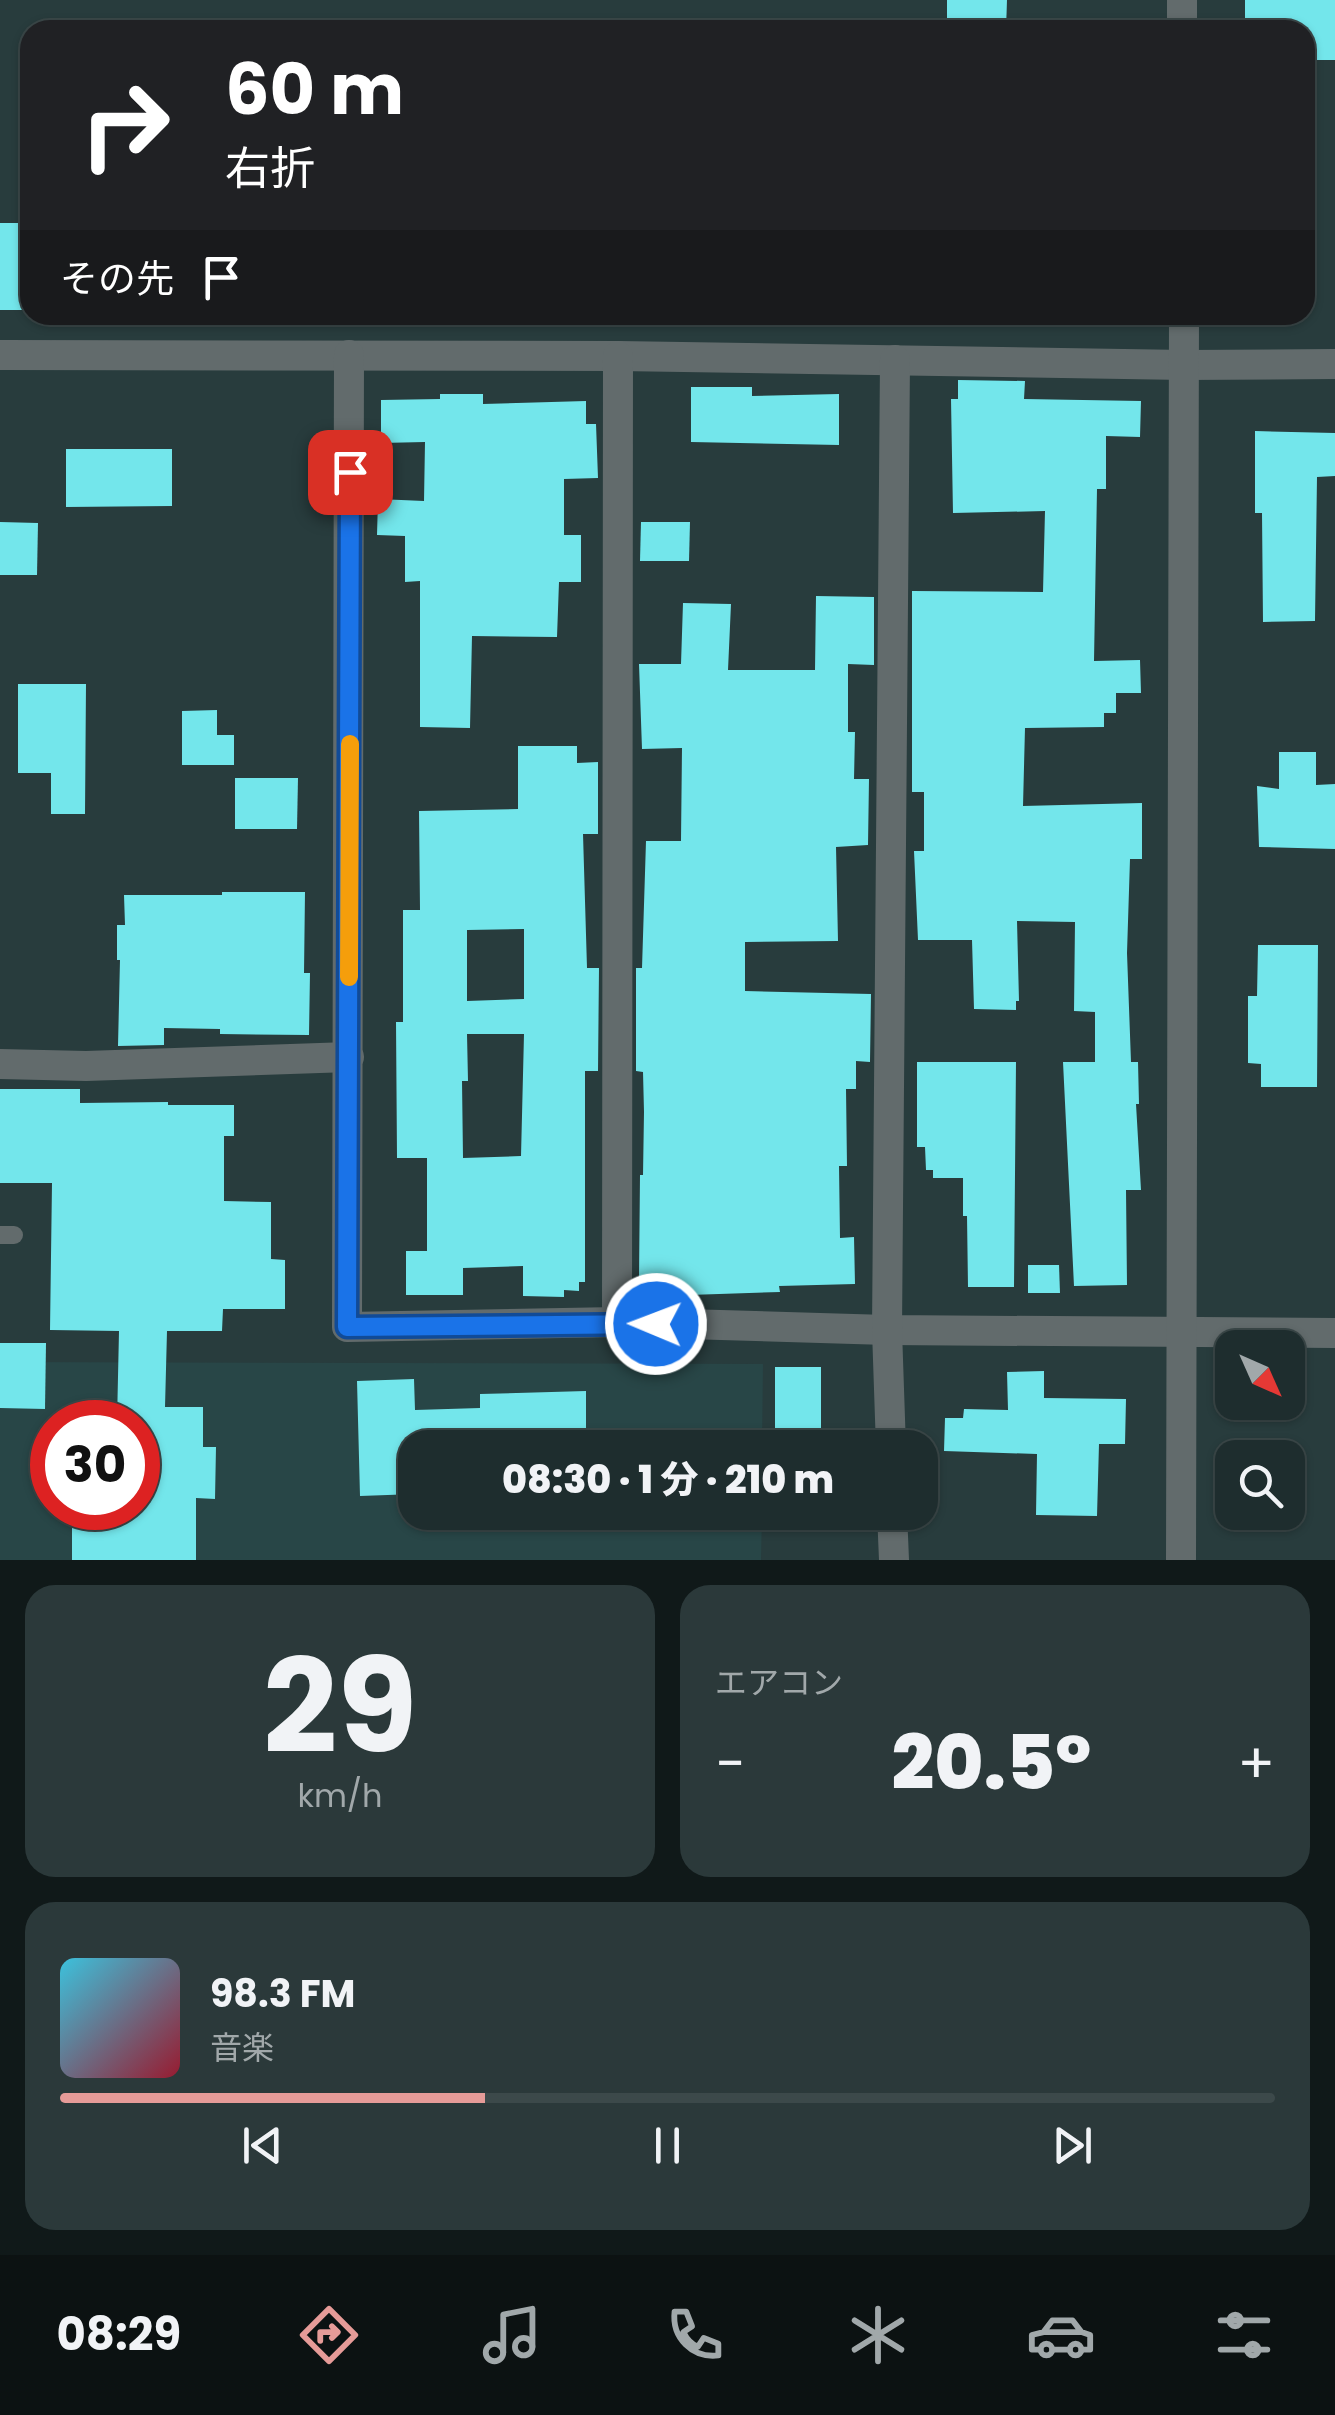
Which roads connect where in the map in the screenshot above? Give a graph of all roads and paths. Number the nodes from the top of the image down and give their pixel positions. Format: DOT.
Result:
graph roads {
  1 [pos="1184,325"];
  2 [pos="0,355"];
  3 [pos="350,355"];
  4 [pos="618,356"];
  5 [pos="895,360"];
  6 [pos="1335,364"];
  7 [pos="1185,365"];
  8 [pos="349,1057"];
  9 [pos="0,1064"];
  10 [pos="618,1322"];
  11 [pos="887,1330"];
  12 [pos="1180,1331"];
  13 [pos="1335,1333"];
  14 [pos="890,1430"];
  15 [pos="893,1530"];
  16 [pos="894,1560"];
  17 [pos="1181,1560"];
  1 -- 7 [label="street"];
  2 -- 3 [label="street"];
  3 -- 4 [label="street"];
  3 -- 8 [label="street"];
  4 -- 5 [label="street"];
  4 -- 10 [label="street"];
  5 -- 7 [label="street"];
  5 -- 11 [label="street"];
  6 -- 7 [label="street"];
  7 -- 12 [label="street"];
  8 -- 9 [label="street"];
  8 -- 10 [label="street"];
  10 -- 11 [label="street"];
  11 -- 12 [label="street"];
  11 -- 14 [label="street"];
  12 -- 13 [label="street"];
  12 -- 17 [label="street"];
  15 -- 16 [label="street"];
}
